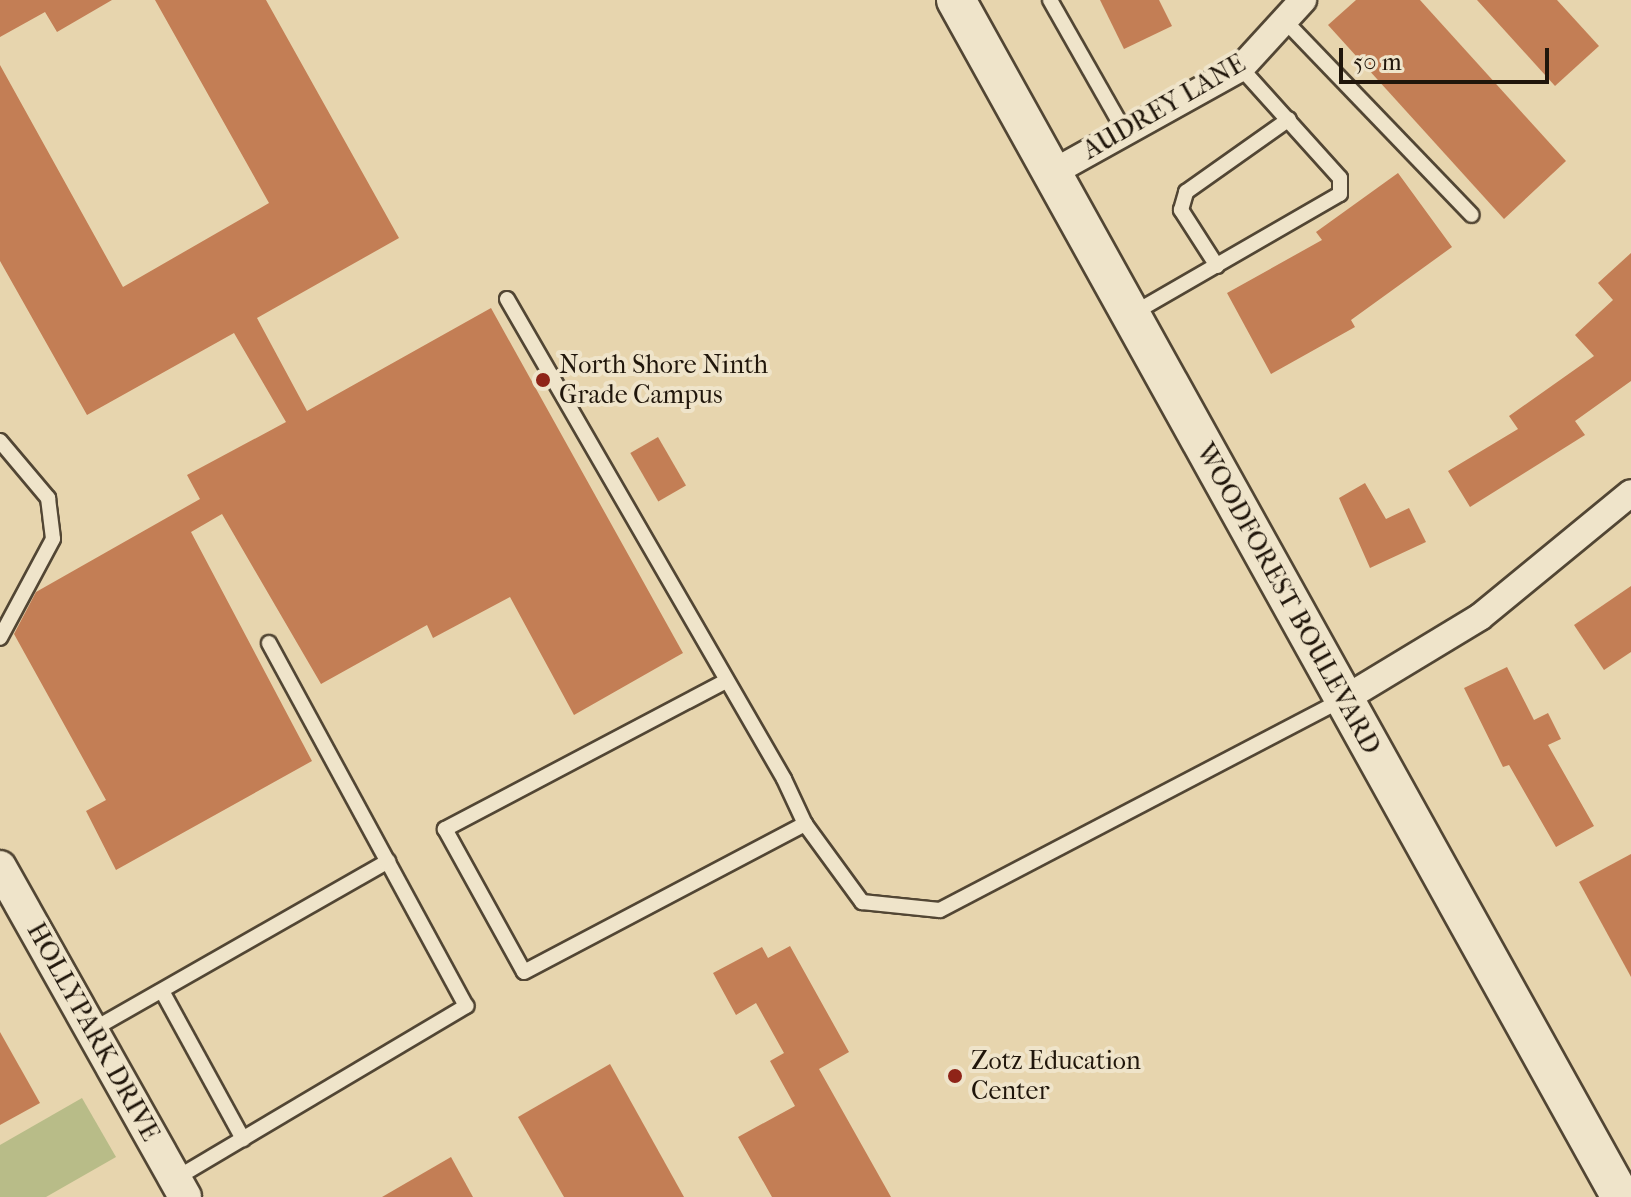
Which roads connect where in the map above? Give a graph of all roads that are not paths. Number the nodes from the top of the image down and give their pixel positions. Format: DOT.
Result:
graph roads {
  1 [pos="956,0"];
  2 [pos="1050,0"];
  3 [pos="1303,0"];
  4 [pos="1285,21"];
  5 [pos="1241,68"];
  6 [pos="1289,119"];
  7 [pos="1125,132"];
  8 [pos="1052,173"];
  9 [pos="1472,215"];
  10 [pos="1217,266"];
  11 [pos="507,299"];
  12 [pos="1131,314"];
  13 [pos="0,441"];
  14 [pos="1631,493"];
  15 [pos="0,638"];
  16 [pos="269,643"];
  17 [pos="726,681"];
  18 [pos="1343,700"];
  19 [pos="805,824"];
  20 [pos="388,861"];
  21 [pos="0,867"];
  22 [pos="162,991"];
  23 [pos="92,1030"];
  24 [pos="243,1139"];
  25 [pos="180,1188"];
  26 [pos="1621,1197"];
  1 -- 8 [label="main road, WOODFOREST BOULEVARD"];
  2 -- 7 [label="lane"];
  3 -- 4 [label="street, AUDREY LANE"];
  4 -- 5 [label="street, AUDREY LANE"];
  4 -- 9 [label="lane"];
  5 -- 6 [label="lane"];
  5 -- 7 [label="street, AUDREY LANE"];
  6 -- 10 [label="lane"];
  6 -- 10 [label="lane"];
  7 -- 8 [label="street, AUDREY LANE"];
  8 -- 12 [label="main road, WOODFOREST BOULEVARD"];
  10 -- 12 [label="lane"];
  11 -- 17 [label="lane"];
  12 -- 18 [label="main road, WOODFOREST BOULEVARD"];
  13 -- 15 [label="lane"];
  14 -- 18 [label="street"];
  16 -- 20 [label="lane"];
  17 -- 19 [label="lane"];
  17 -- 19 [label="lane"];
  18 -- 19 [label="lane"];
  18 -- 26 [label="main road, WOODFOREST BOULEVARD"];
  20 -- 22 [label="lane"];
  20 -- 24 [label="lane"];
  21 -- 23 [label="street, HOLLYPARK DRIVE"];
  22 -- 23 [label="lane"];
  22 -- 24 [label="lane"];
  23 -- 25 [label="street, HOLLYPARK DRIVE"];
  24 -- 25 [label="lane"];
}
